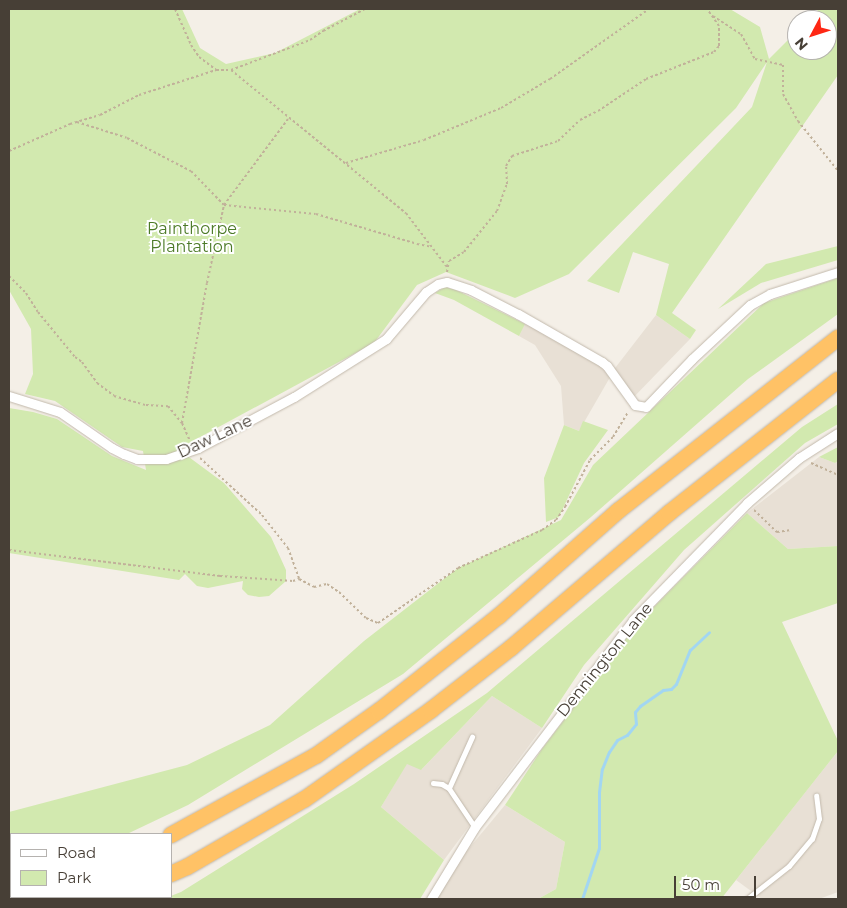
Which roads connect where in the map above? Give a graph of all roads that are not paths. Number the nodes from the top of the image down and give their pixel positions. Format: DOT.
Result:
graph roads {
  1 [pos="838,272"];
  2 [pos="838,338"];
  3 [pos="838,380"];
  4 [pos="9,396"];
  5 [pos="838,433"];
  6 [pos="472,737"];
  7 [pos="433,783"];
  8 [pos="449,788"];
  9 [pos="816,796"];
  10 [pos="476,827"];
  11 [pos="172,834"];
  12 [pos="172,874"];
  13 [pos="430,899"];
  14 [pos="747,899"];
  1 -- 4 [label="street, Daw Lane"];
  2 -- 11 [label="highway"];
  3 -- 12 [label="highway"];
  5 -- 10 [label="street, Dennington Lane"];
  6 -- 8 [label="lane"];
  7 -- 8 [label="lane"];
  8 -- 10 [label="lane"];
  9 -- 14 [label="lane"];
  10 -- 13 [label="street, Dennington Lane"];
}
